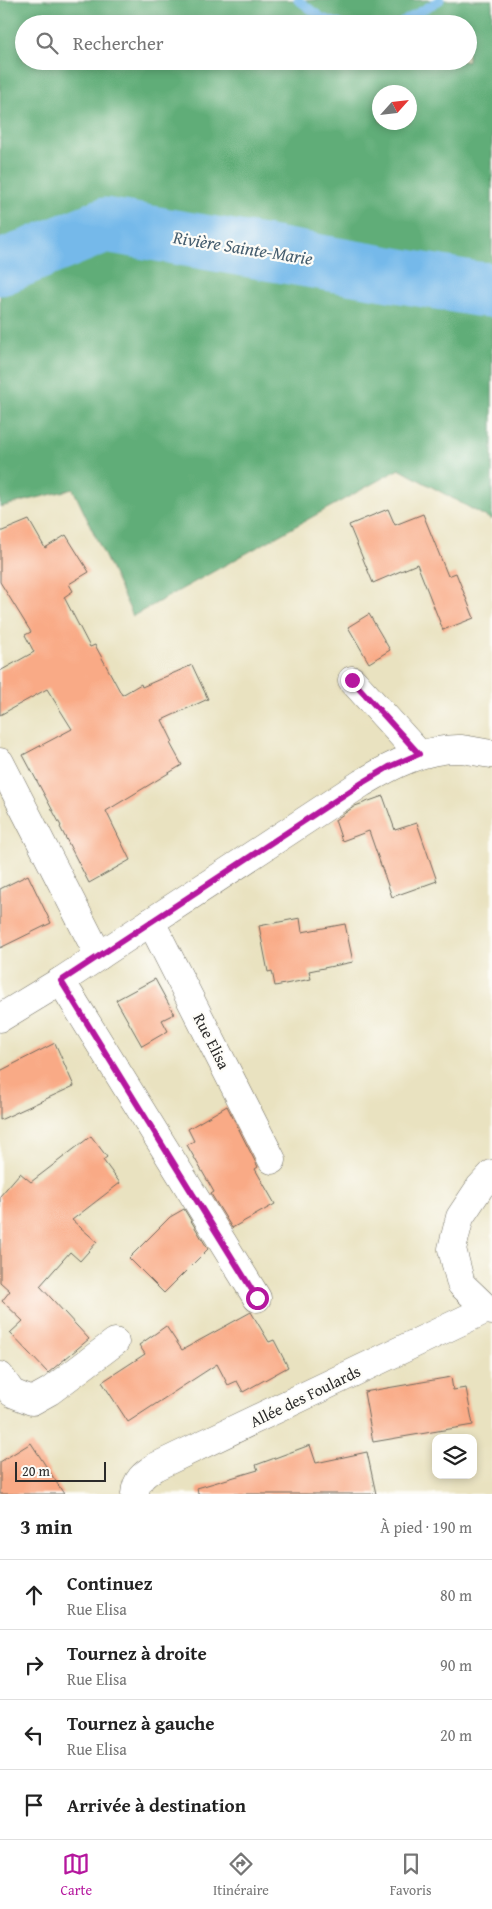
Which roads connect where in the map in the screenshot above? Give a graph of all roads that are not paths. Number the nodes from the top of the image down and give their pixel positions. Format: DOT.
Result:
graph roads {
  1 [pos="352,680"];
  2 [pos="419,754"];
  3 [pos="492,754"];
  4 [pos="0,762"];
  5 [pos="151,922"];
  6 [pos="99,956"];
  7 [pos="61,981"];
  8 [pos="0,1018"];
  9 [pos="272,1160"];
  10 [pos="492,1174"];
  11 [pos="257,1298"];
  12 [pos="490,1310"];
  13 [pos="114,1342"];
  14 [pos="0,1376"];
  15 [pos="135,1494"];
  1 -- 2 [label="street"];
  2 -- 3 [label="street"];
  2 -- 5 [label="street"];
  4 -- 6 [label="street"];
  5 -- 6 [label="street"];
  5 -- 9 [label="street, Rue Elisa"];
  6 -- 7 [label="street"];
  7 -- 8 [label="street"];
  7 -- 11 [label="street"];
  10 -- 12 [label="street"];
  12 -- 15 [label="street, Allée des Foulards"];
  13 -- 14 [label="street"];
}
